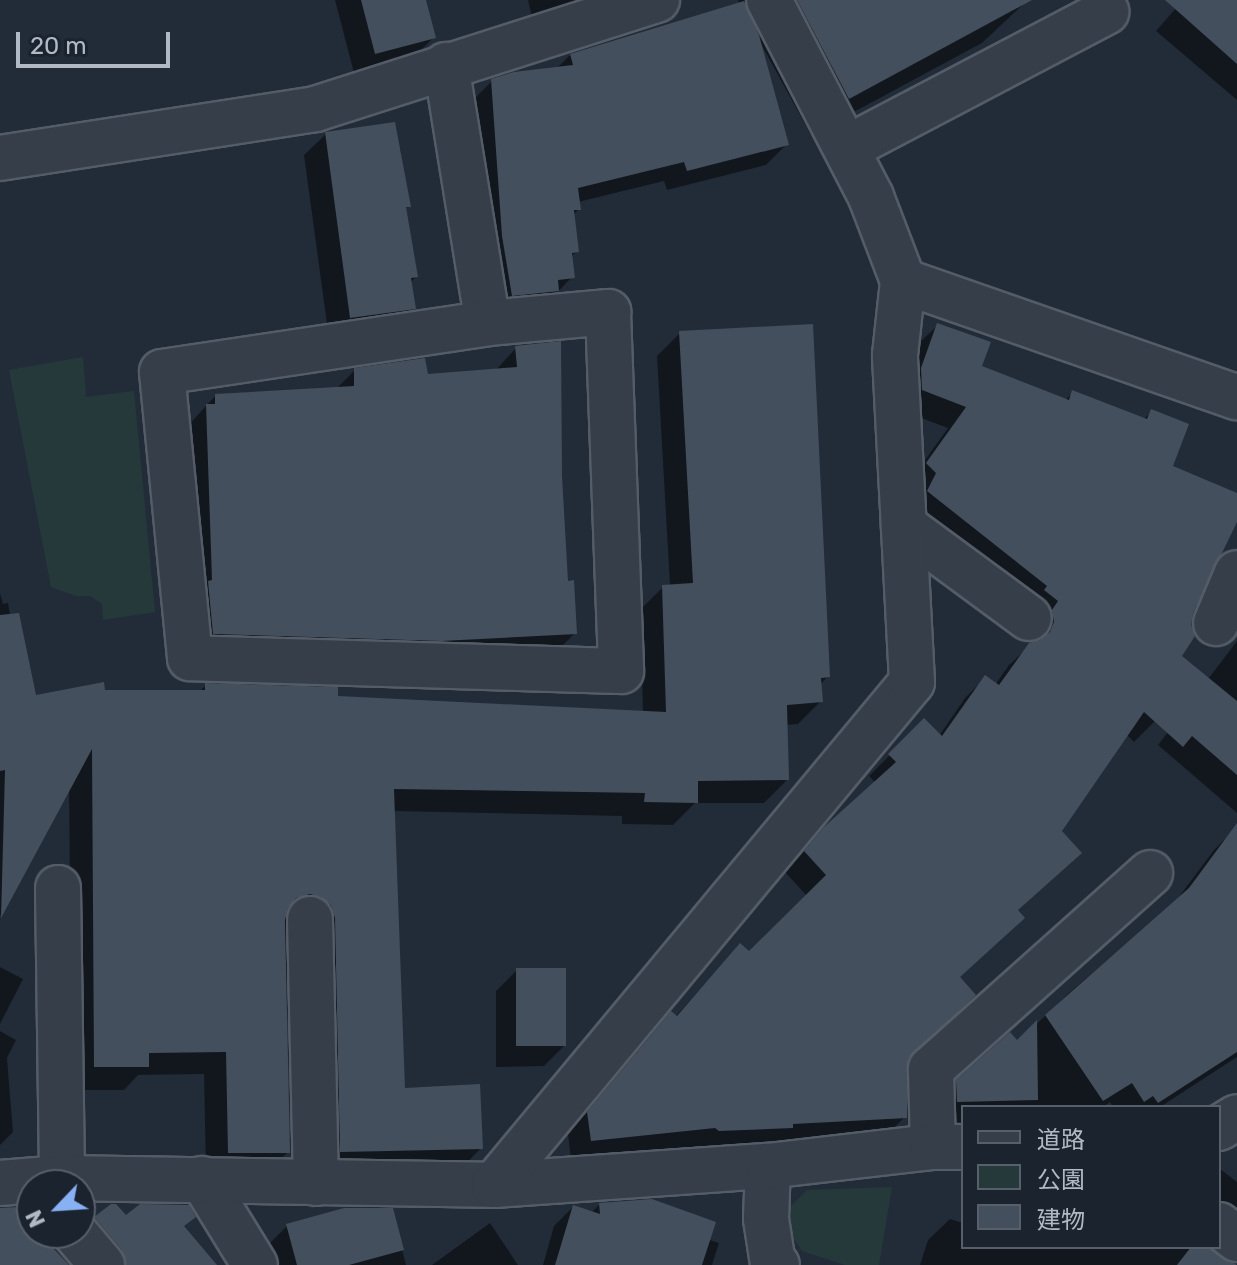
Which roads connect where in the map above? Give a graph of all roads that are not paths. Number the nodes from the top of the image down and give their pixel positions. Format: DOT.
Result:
graph roads {
  1 [pos="657,0"];
  2 [pos="769,0"];
  3 [pos="1106,12"];
  4 [pos="446,65"];
  5 [pos="847,148"];
  6 [pos="0,158"];
  7 [pos="903,281"];
  8 [pos="488,323"];
  9 [pos="1237,397"];
  10 [pos="904,526"];
  11 [pos="1237,573"];
  12 [pos="1029,618"];
  13 [pos="1216,623"];
  14 [pos="1150,873"];
  15 [pos="58,888"];
  16 [pos="310,919"];
  17 [pos="948,1147"];
  18 [pos="768,1166"];
  19 [pos="33,1169"];
  20 [pos="202,1179"];
  21 [pos="96,1181"];
  22 [pos="316,1183"];
  23 [pos="494,1185"];
  24 [pos="1221,1227"];
  25 [pos="1237,1239"];
  26 [pos="88,1249"];
  27 [pos="102,1265"];
  28 [pos="255,1265"];
  29 [pos="777,1265"];
  1 -- 4 [label="street"];
  2 -- 5 [label="street"];
  3 -- 5 [label="street"];
  4 -- 6 [label="street"];
  4 -- 8 [label="street"];
  5 -- 7 [label="street"];
  7 -- 9 [label="street"];
  7 -- 10 [label="street"];
  8 -- 8 [label="street"];
  10 -- 12 [label="street"];
  10 -- 23 [label="street"];
  11 -- 13 [label="street"];
  14 -- 17 [label="street"];
  15 -- 19 [label="street"];
  16 -- 22 [label="street"];
  17 -- 18 [label="street"];
  18 -- 23 [label="street"];
  18 -- 29 [label="street"];
  20 -- 21 [label="street"];
  20 -- 22 [label="street"];
  20 -- 28 [label="street"];
  22 -- 23 [label="street"];
  24 -- 25 [label="street"];
  26 -- 27 [label="street"];
}
